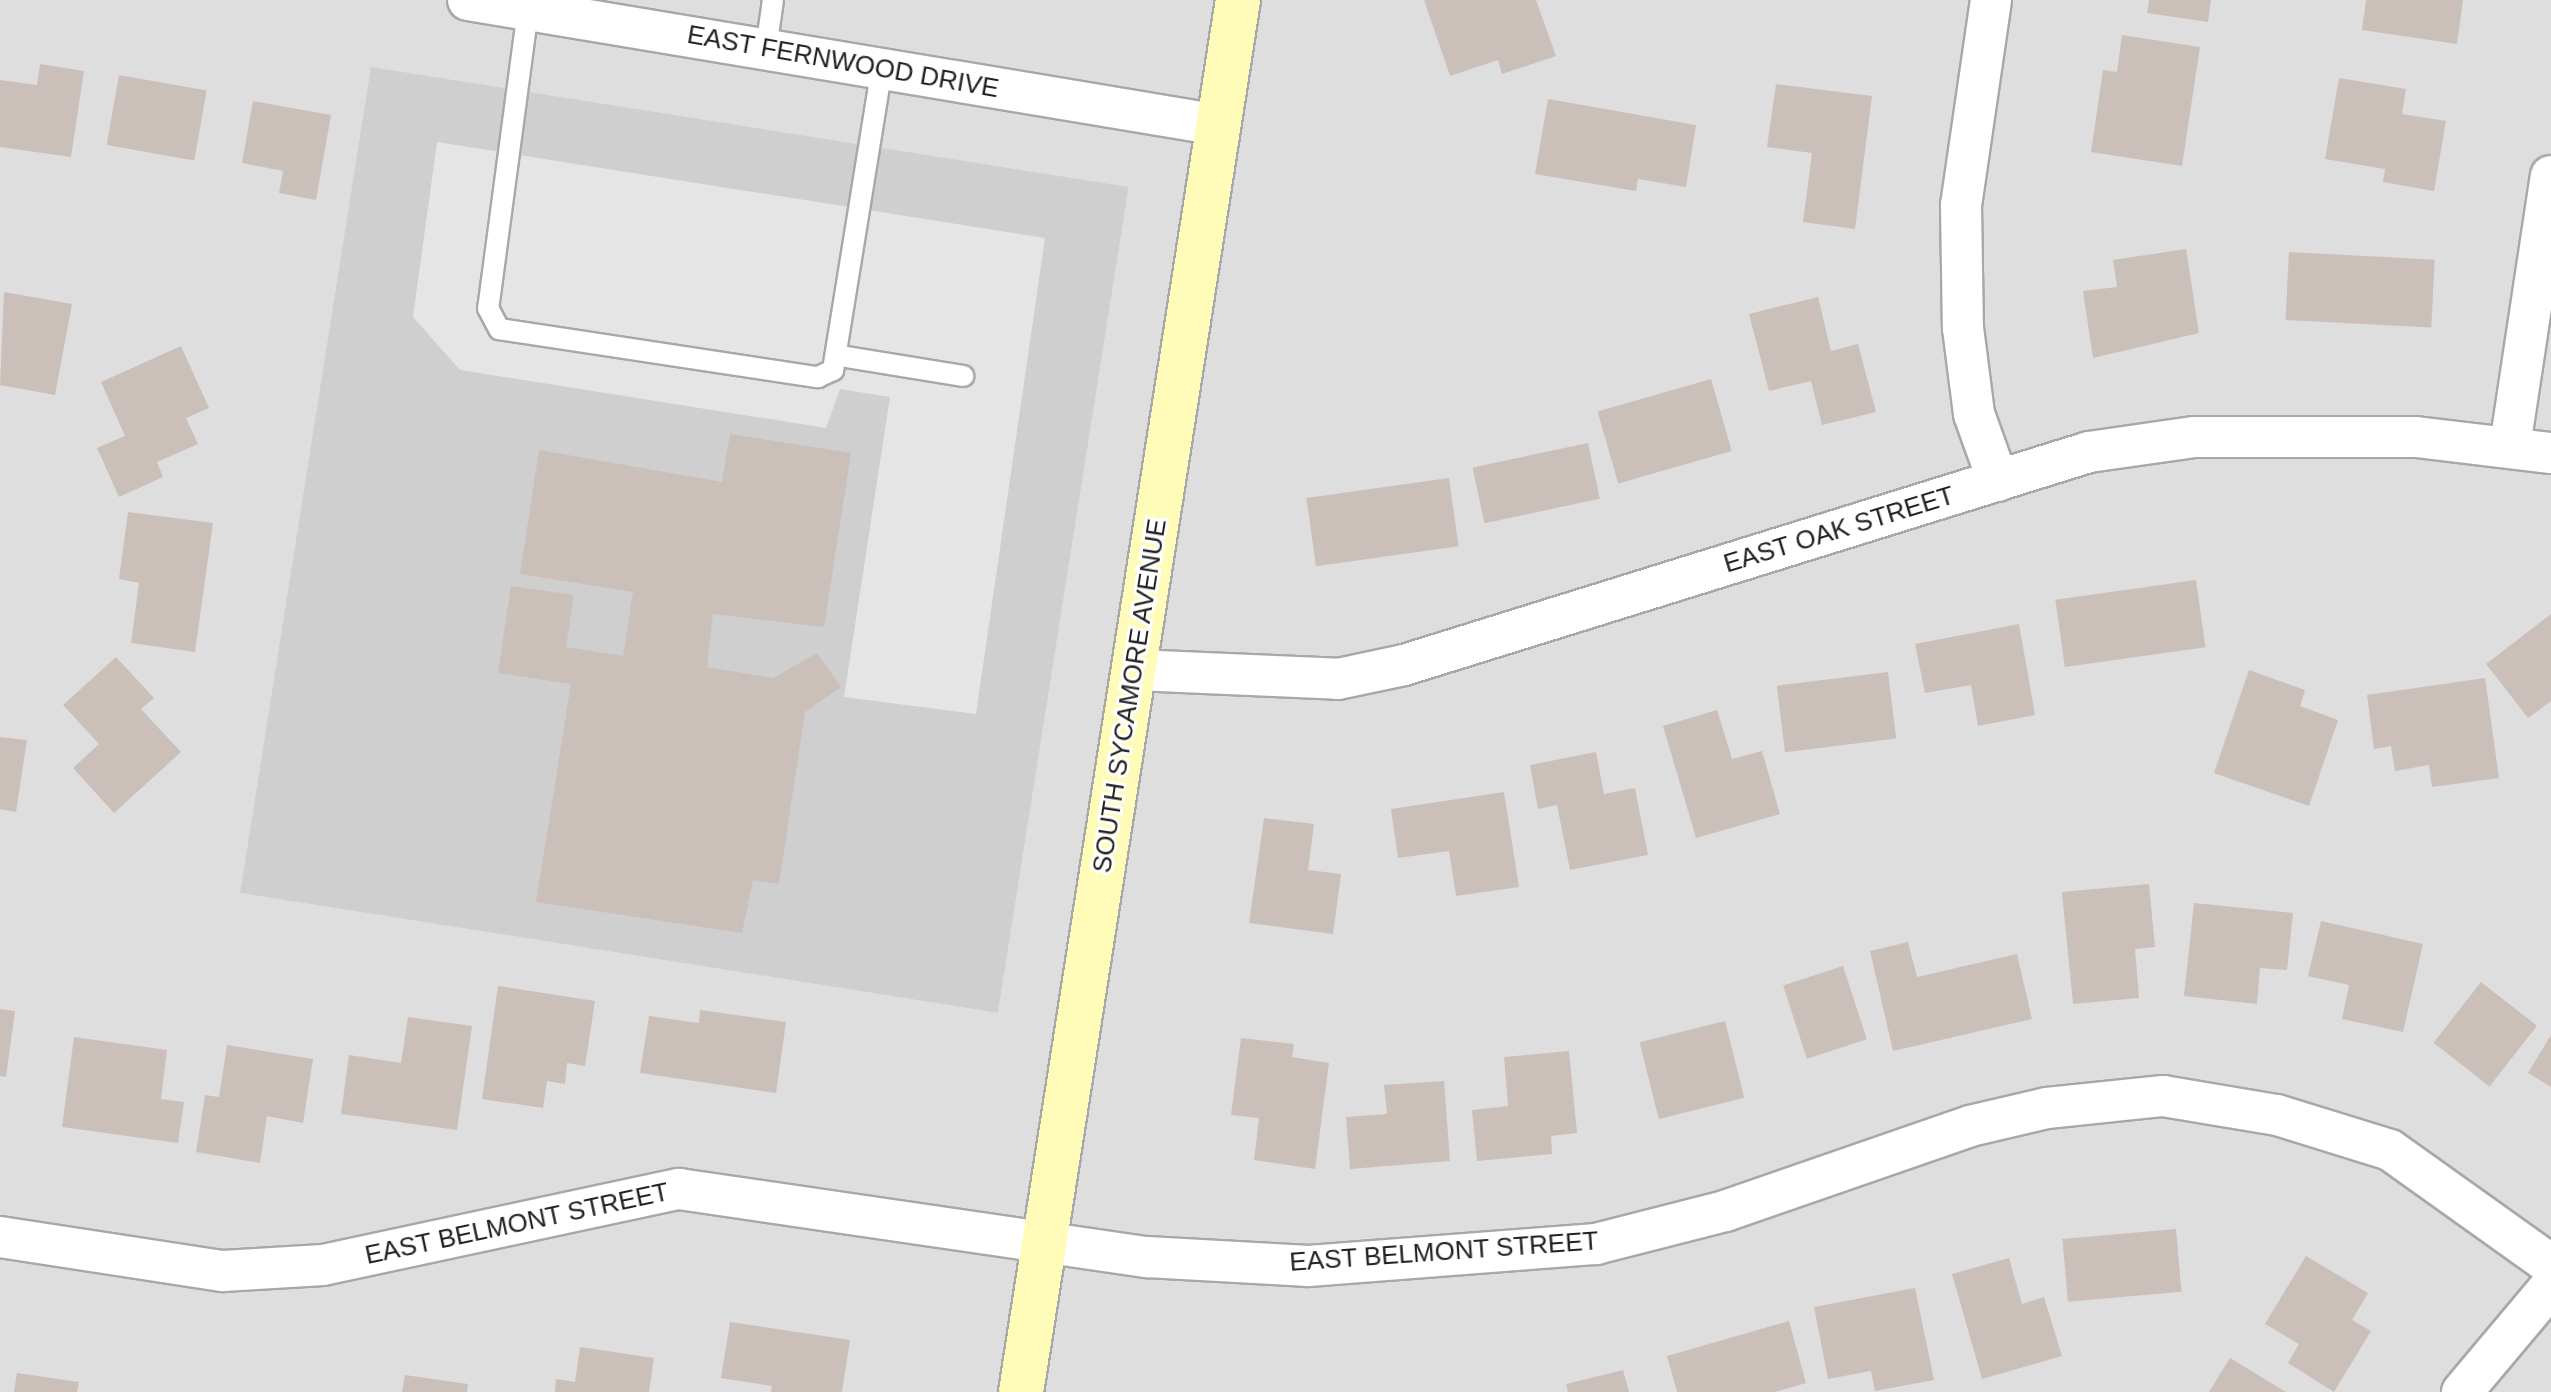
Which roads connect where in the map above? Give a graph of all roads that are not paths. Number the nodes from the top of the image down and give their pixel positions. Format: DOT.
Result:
graph roads {
  1 [pos="468,0"];
  2 [pos="773,0"];
  3 [pos="1238,0"];
  4 [pos="1991,0"];
  5 [pos="528,10"];
  6 [pos="766,49"];
  7 [pos="882,69"];
  8 [pos="1219,125"];
  9 [pos="2551,176"];
  10 [pos="840,356"];
  11 [pos="963,376"];
  12 [pos="2510,446"];
  13 [pos="2551,453"];
  14 [pos="1998,481"];
  15 [pos="1135,670"];
  16 [pos="0,1237"];
  17 [pos="1045,1241"];
  18 [pos="2551,1265"];
  19 [pos="2551,1286"];
  20 [pos="1021,1392"];
  21 [pos="2462,1392"];
  1 -- 5 [label="street, EAST FERNWOOD DRIVE"];
  2 -- 6 [label="lane"];
  3 -- 8 [label="main road, SOUTH SYCAMORE AVENUE"];
  4 -- 14 [label="street"];
  5 -- 6 [label="street, EAST FERNWOOD DRIVE"];
  5 -- 10 [label="lane"];
  6 -- 7 [label="street, EAST FERNWOOD DRIVE"];
  7 -- 8 [label="street, EAST FERNWOOD DRIVE"];
  7 -- 10 [label="lane"];
  8 -- 15 [label="main road, SOUTH SYCAMORE AVENUE"];
  9 -- 12 [label="street"];
  10 -- 11 [label="lane"];
  12 -- 13 [label="street, EAST OAK STREET"];
  12 -- 14 [label="street, EAST OAK STREET"];
  14 -- 15 [label="street, EAST OAK STREET"];
  15 -- 17 [label="main road, SOUTH SYCAMORE AVENUE"];
  16 -- 17 [label="street, EAST BELMONT STREET"];
  17 -- 18 [label="street, EAST BELMONT STREET"];
  17 -- 20 [label="main road, SOUTH SYCAMORE AVENUE"];
  19 -- 21 [label="street"];
}
